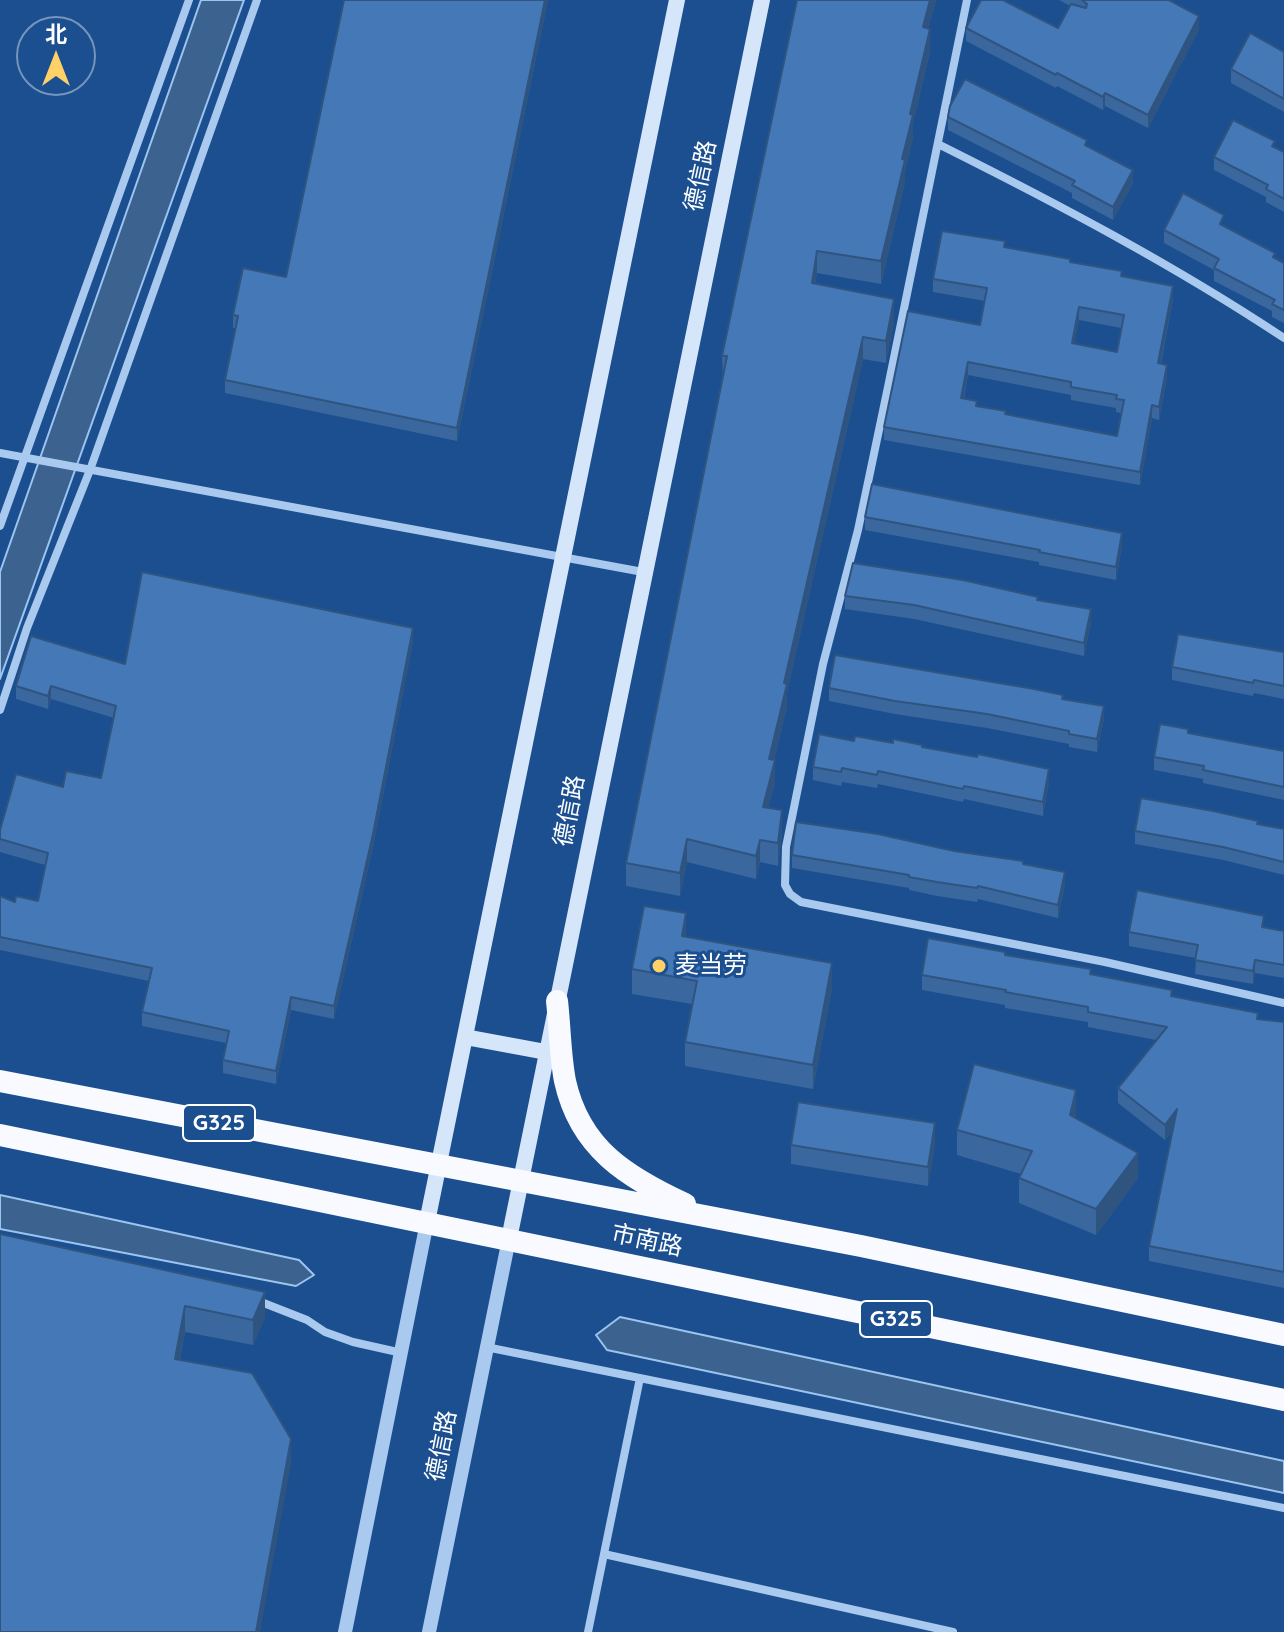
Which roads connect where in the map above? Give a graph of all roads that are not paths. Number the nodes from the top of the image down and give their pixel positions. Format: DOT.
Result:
graph roads {
  1 [pos="189,0"];
  2 [pos="257,0"];
  3 [pos="677,0"];
  4 [pos="762,0"];
  5 [pos="967,0"];
  6 [pos="940,145"];
  7 [pos="1284,338"];
  8 [pos="0,453"];
  9 [pos="24,458"];
  10 [pos="86,469"];
  11 [pos="0,526"];
  12 [pos="562,558"];
  13 [pos="643,572"];
  14 [pos="0,710"];
  15 [pos="557,1001"];
  16 [pos="1284,1003"];
  17 [pos="465,1037"];
  18 [pos="546,1052"];
  19 [pos="0,1081"];
  20 [pos="0,1135"];
  21 [pos="439,1165"];
  22 [pos="520,1181"];
  23 [pos="715,1218"];
  24 [pos="427,1222"];
  25 [pos="509,1239"];
  26 [pos="239,1296"];
  27 [pos="1284,1335"];
  28 [pos="486,1347"];
  29 [pos="402,1353"];
  30 [pos="640,1378"];
  31 [pos="1284,1400"];
  32 [pos="1284,1508"];
  33 [pos="604,1554"];
  34 [pos="345,1632"];
  35 [pos="429,1632"];
  36 [pos="588,1632"];
  37 [pos="953,1632"];
  1 -- 9 [label="street"];
  2 -- 10 [label="street"];
  3 -- 12 [label="main road"];
  4 -- 13 [label="main road, 德信路"];
  5 -- 6 [label="street"];
  6 -- 7 [label="street"];
  6 -- 16 [label="street"];
  8 -- 9 [label="street"];
  9 -- 10 [label="street"];
  9 -- 11 [label="street"];
  10 -- 12 [label="street"];
  10 -- 14 [label="street"];
  12 -- 13 [label="street"];
  12 -- 17 [label="main road"];
  13 -- 15 [label="main road, 德信路"];
  15 -- 18 [label="main road, 德信路"];
  15 -- 23 [label="highway"];
  17 -- 18 [label="main road"];
  17 -- 21 [label="main road"];
  18 -- 22 [label="main road, 德信路"];
  19 -- 21 [label="highway, 市南路 / G325"];
  20 -- 24 [label="highway, 市南路 / G325"];
  21 -- 22 [label="highway, 市南路 / G325"];
  21 -- 24 [label="main road"];
  22 -- 23 [label="highway, 市南路 / G325"];
  22 -- 25 [label="main road, 德信路"];
  23 -- 27 [label="highway, 市南路 / G325"];
  24 -- 25 [label="highway, 市南路 / G325"];
  24 -- 29 [label="street"];
  25 -- 28 [label="street, 德信路"];
  25 -- 31 [label="highway, 市南路 / G325"];
  26 -- 29 [label="street"];
  28 -- 30 [label="street"];
  28 -- 35 [label="street, 德信路"];
  29 -- 34 [label="street"];
  30 -- 32 [label="street"];
  30 -- 33 [label="street"];
  33 -- 36 [label="street"];
  33 -- 37 [label="street"];
}
